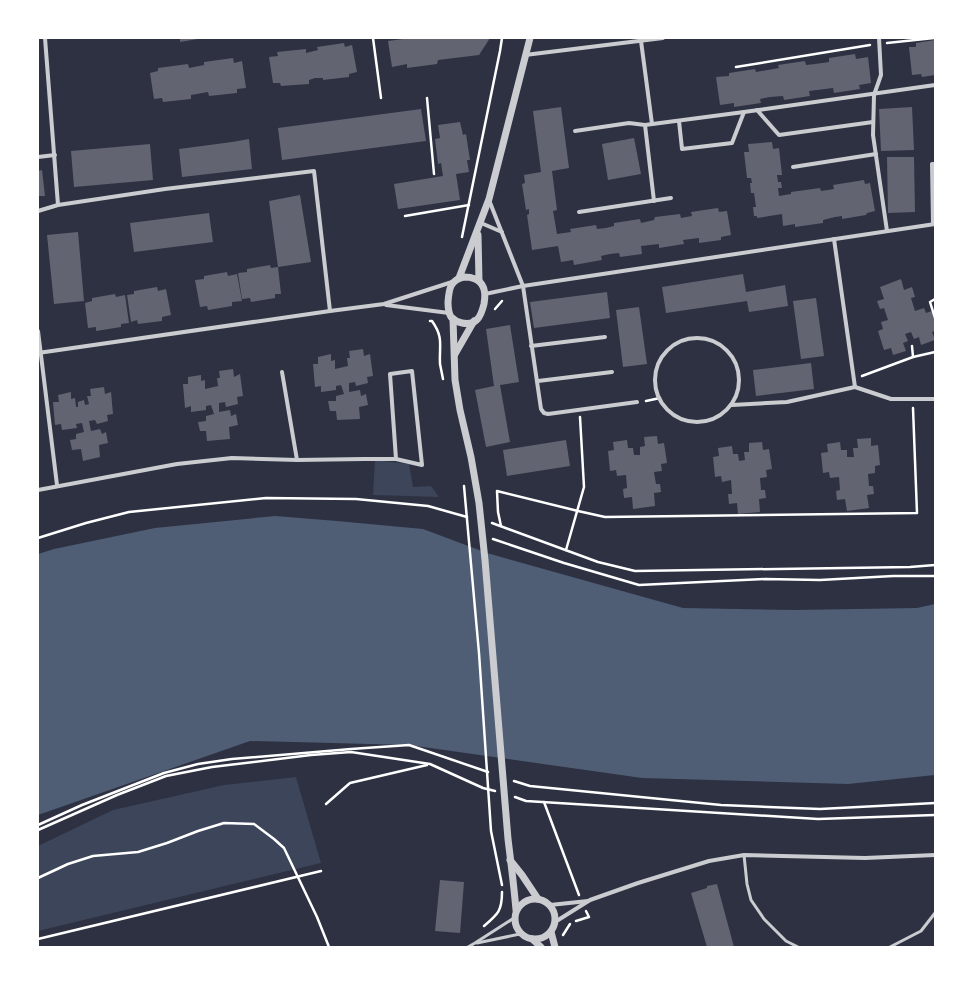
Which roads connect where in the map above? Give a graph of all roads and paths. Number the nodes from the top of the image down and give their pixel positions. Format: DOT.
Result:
graph roads {
  1 [pos="45,38"];
  2 [pos="373,38"];
  3 [pos="502,38"];
  4 [pos="530,38"];
  5 [pos="663,38"];
  6 [pos="879,38"];
  7 [pos="934,38"];
  8 [pos="641,41"];
  9 [pos="879,44"];
  10 [pos="526,55"];
  11 [pos="736,67"];
  12 [pos="935,86"];
  13 [pos="874,94"];
  14 [pos="381,98"];
  15 [pos="427,98"];
  16 [pos="758,110"];
  17 [pos="744,112"];
  18 [pos="679,121"];
  19 [pos="873,122"];
  20 [pos="652,124"];
  21 [pos="645,125"];
  22 [pos="575,131"];
  23 [pos="876,154"];
  24 [pos="55,155"];
  25 [pos="38,157"];
  26 [pos="935,164"];
  27 [pos="793,167"];
  28 [pos="434,174"];
  29 [pos="671,198"];
  30 [pos="489,199"];
  31 [pos="654,201"];
  32 [pos="58,205"];
  33 [pos="468,205"];
  34 [pos="38,211"];
  35 [pos="579,212"];
  36 [pos="405,216"];
  37 [pos="481,223"];
  38 [pos="934,224"];
  39 [pos="887,230"];
  40 [pos="478,231"];
  41 [pos="502,232"];
  42 [pos="462,239"];
  43 [pos="834,239"];
  44 [pos="457,280"];
  45 [pos="479,281"];
  46 [pos="523,286"];
  47 [pos="485,294"];
  48 [pos="524,296"];
  49 [pos="935,299"];
  50 [pos="384,304"];
  51 [pos="415,309"];
  52 [pos="330,310"];
  53 [pos="491,314"];
  54 [pos="451,316"];
  55 [pos="935,318"];
  56 [pos="474,321"];
  57 [pos="38,331"];
  58 [pos="605,337"];
  59 [pos="532,346"];
  60 [pos="912,346"];
  61 [pos="935,352"];
  62 [pos="39,353"];
  63 [pos="455,354"];
  64 [pos="913,357"];
  65 [pos="440,365"];
  66 [pos="282,372"];
  67 [pos="612,372"];
  68 [pos="854,379"];
  69 [pos="538,381"];
  70 [pos="855,387"];
  71 [pos="660,398"];
  72 [pos="913,399"];
  73 [pos="935,399"];
  74 [pos="637,402"];
  75 [pos="732,405"];
  76 [pos="580,410"];
  77 [pos="396,459"];
  78 [pos="296,460"];
  79 [pos="57,485"];
  80 [pos="38,490"];
  81 [pos="465,503"];
  82 [pos="578,512"];
  83 [pos="501,526"];
  84 [pos="488,538"];
  85 [pos="566,550"];
  86 [pos="935,576"];
  87 [pos="430,764"];
  88 [pos="492,774"];
  89 [pos="507,779"];
  90 [pos="498,792"];
  91 [pos="512,796"];
  92 [pos="544,802"];
  93 [pos="935,803"];
  94 [pos="326,804"];
  95 [pos="935,815"];
  96 [pos="38,825"];
  97 [pos="38,830"];
  98 [pos="744,855"];
  99 [pos="935,855"];
  100 [pos="510,860"];
  101 [pos="320,871"];
  102 [pos="298,876"];
  103 [pos="38,878"];
  104 [pos="579,895"];
  105 [pos="538,899"];
  106 [pos="590,900"];
  107 [pos="550,905"];
  108 [pos="935,913"];
  109 [pos="515,914"];
  110 [pos="555,922"];
  111 [pos="551,932"];
  112 [pos="520,934"];
  113 [pos="484,937"];
  114 [pos="532,939"];
  115 [pos="38,940"];
  116 [pos="475,943"];
  117 [pos="328,947"];
  118 [pos="468,947"];
  119 [pos="541,947"];
  120 [pos="556,947"];
  121 [pos="798,947"];
  122 [pos="890,947"];
  1 -- 24 [label="street"];
  2 -- 14 [label="path"];
  3 -- 33 [label="path"];
  4 -- 10 [label="street"];
  5 -- 8 [label="street"];
  6 -- 9 [label="street"];
  7 -- 9 [label="path"];
  8 -- 10 [label="street"];
  8 -- 20 [label="street"];
  9 -- 11 [label="path"];
  9 -- 13 [label="street"];
  10 -- 30 [label="street"];
  12 -- 13 [label="street"];
  13 -- 16 [label="street"];
  13 -- 19 [label="street"];
  15 -- 28 [label="path"];
  16 -- 17 [label="street"];
  16 -- 19 [label="street"];
  17 -- 18 [label="street"];
  17 -- 18 [label="street"];
  18 -- 20 [label="street"];
  19 -- 23 [label="street"];
  20 -- 21 [label="street"];
  21 -- 22 [label="street"];
  21 -- 31 [label="street"];
  23 -- 27 [label="street"];
  23 -- 39 [label="street"];
  24 -- 25 [label="street"];
  24 -- 32 [label="street"];
  26 -- 38 [label="street"];
  29 -- 31 [label="street"];
  30 -- 37 [label="street"];
  30 -- 41 [label="street"];
  31 -- 35 [label="street"];
  32 -- 34 [label="street"];
  32 -- 52 [label="street"];
  33 -- 36 [label="path"];
  33 -- 42 [label="path"];
  37 -- 40 [label="street"];
  37 -- 41 [label="street"];
  38 -- 39 [label="street"];
  39 -- 43 [label="street"];
  40 -- 44 [label="street"];
  40 -- 45 [label="street"];
  41 -- 46 [label="street"];
  43 -- 46 [label="street"];
  43 -- 68 [label="street"];
  44 -- 45 [label="street"];
  44 -- 50 [label="street"];
  44 -- 54 [label="street"];
  45 -- 47 [label="street"];
  46 -- 47 [label="street"];
  46 -- 48 [label="street"];
  47 -- 56 [label="street"];
  48 -- 53 [label="path"];
  48 -- 59 [label="street"];
  49 -- 55 [label="path"];
  50 -- 51 [label="street"];
  50 -- 52 [label="street"];
  51 -- 54 [label="street"];
  51 -- 65 [label="path"];
  52 -- 62 [label="street"];
  54 -- 56 [label="street"];
  54 -- 63 [label="street"];
  56 -- 63 [label="street"];
  57 -- 62 [label="street"];
  58 -- 59 [label="street"];
  59 -- 69 [label="street"];
  60 -- 64 [label="path"];
  61 -- 64 [label="path"];
  62 -- 79 [label="street"];
  63 -- 100 [label="street"];
  64 -- 68 [label="path"];
  66 -- 78 [label="street"];
  67 -- 69 [label="street"];
  68 -- 70 [label="street"];
  69 -- 76 [label="street"];
  70 -- 72 [label="street"];
  70 -- 75 [label="street"];
  71 -- 74 [label="path"];
  71 -- 75 [label="street"];
  71 -- 75 [label="street"];
  72 -- 73 [label="street"];
  72 -- 82 [label="path"];
  74 -- 76 [label="street"];
  76 -- 82 [label="path"];
  77 -- 77 [label="street"];
  77 -- 78 [label="street"];
  78 -- 79 [label="street"];
  79 -- 80 [label="street"];
  81 -- 113 [label="path"];
  82 -- 83 [label="path"];
  82 -- 85 [label="path"];
  84 -- 86 [label="path"];
  87 -- 90 [label="path"];
  87 -- 94 [label="path"];
  87 -- 97 [label="path"];
  88 -- 96 [label="path"];
  89 -- 93 [label="path"];
  91 -- 92 [label="path"];
  92 -- 95 [label="path"];
  92 -- 104 [label="path"];
  98 -- 99 [label="street"];
  98 -- 106 [label="street"];
  98 -- 121 [label="lane"];
  100 -- 105 [label="street"];
  100 -- 109 [label="street"];
  101 -- 102 [label="path"];
  102 -- 103 [label="path"];
  102 -- 115 [label="path"];
  102 -- 117 [label="path"];
  105 -- 107 [label="street"];
  105 -- 109 [label="street"];
  106 -- 107 [label="street"];
  106 -- 110 [label="street"];
  107 -- 110 [label="street"];
  108 -- 122 [label="lane"];
  109 -- 112 [label="street"];
  109 -- 113 [label="lane"];
  110 -- 111 [label="street"];
  111 -- 114 [label="street"];
  111 -- 120 [label="street"];
  112 -- 114 [label="street"];
  112 -- 116 [label="lane"];
  113 -- 116 [label="lane"];
  114 -- 119 [label="street"];
  116 -- 118 [label="lane"];
}
